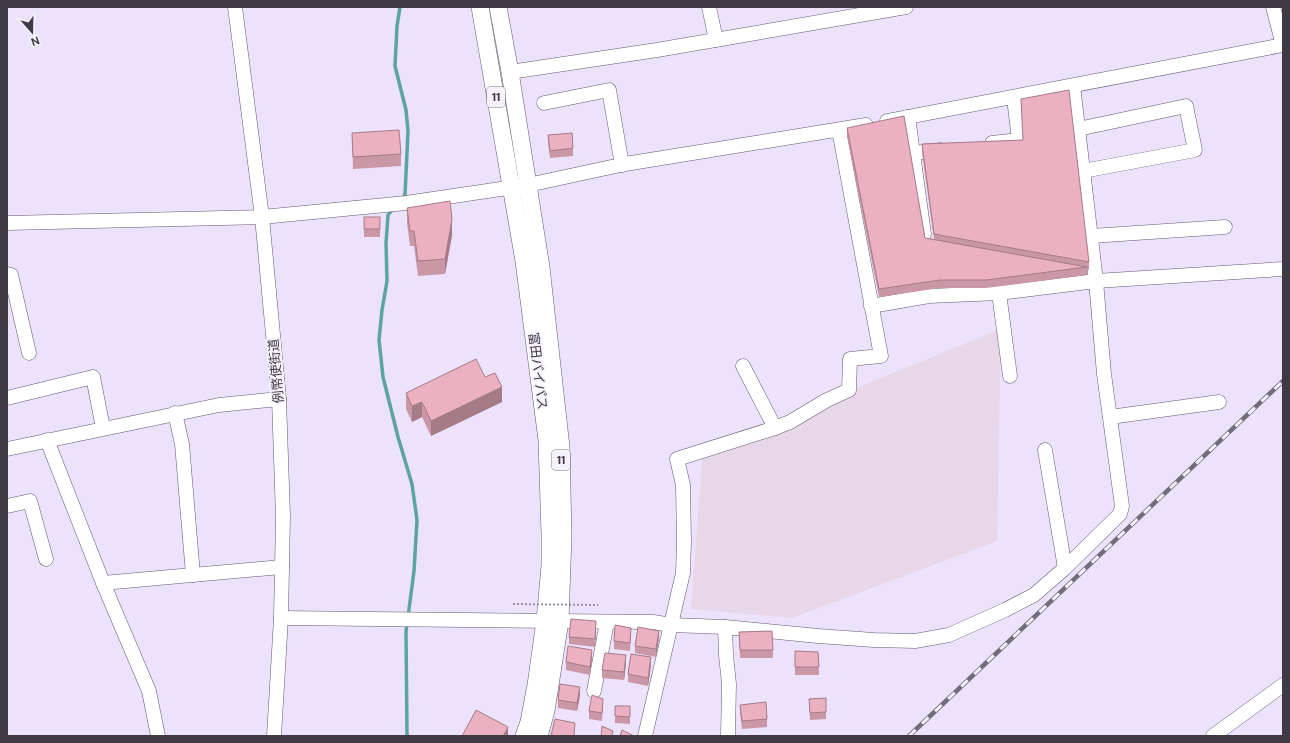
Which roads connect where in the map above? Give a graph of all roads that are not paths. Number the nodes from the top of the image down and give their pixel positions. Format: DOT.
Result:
graph roads {
  1 [pos="235,7"];
  2 [pos="480,7"];
  3 [pos="498,7"];
  4 [pos="709,7"];
  5 [pos="906,7"];
  6 [pos="1273,7"];
  7 [pos="885,8"];
  8 [pos="716,40"];
  9 [pos="1283,45"];
  10 [pos="510,72"];
  11 [pos="1073,86"];
  12 [pos="1014,98"];
  13 [pos="544,103"];
  14 [pos="908,117"];
  15 [pos="1078,129"];
  16 [pos="839,130"];
  17 [pos="982,144"];
  18 [pos="952,148"];
  19 [pos="914,153"];
  20 [pos="622,165"];
  21 [pos="1083,173"];
  22 [pos="1068,178"];
  23 [pos="528,185"];
  24 [pos="511,188"];
  25 [pos="262,217"];
  26 [pos="7,223"];
  27 [pos="1225,227"];
  28 [pos="1091,236"];
  29 [pos="925,245"];
  30 [pos="1283,270"];
  31 [pos="7,274"];
  32 [pos="1017,275"];
  33 [pos="1096,281"];
  34 [pos="1019,291"];
  35 [pos="999,293"];
  36 [pos="871,306"];
  37 [pos="29,353"];
  38 [pos="743,366"];
  39 [pos="1010,376"];
  40 [pos="7,398"];
  41 [pos="279,399"];
  42 [pos="1219,402"];
  43 [pos="175,413"];
  44 [pos="1110,417"];
  45 [pos="103,428"];
  46 [pos="775,428"];
  47 [pos="47,440"];
  48 [pos="7,448"];
  49 [pos="1046,450"];
  50 [pos="7,506"];
  51 [pos="46,559"];
  52 [pos="282,567"];
  53 [pos="1064,568"];
  54 [pos="194,575"];
  55 [pos="103,583"];
  56 [pos="281,618"];
  57 [pos="552,621"];
  58 [pos="607,622"];
  59 [pos="672,625"];
  60 [pos="725,627"];
  61 [pos="1283,685"];
  62 [pos="594,691"];
  63 [pos="1215,735"];
  64 [pos="158,736"];
  65 [pos="274,736"];
  66 [pos="524,736"];
  67 [pos="539,736"];
  68 [pos="645,736"];
  69 [pos="728,736"];
  1 -- 25 [label="street, 例幣使街道"];
  2 -- 24 [label="main road, 富田バイパス / 11"];
  3 -- 10 [label="main road, 富田バイパス / 11"];
  4 -- 8 [label="street"];
  5 -- 7 [label="street"];
  6 -- 9 [label="street"];
  7 -- 8 [label="street"];
  8 -- 10 [label="street"];
  9 -- 11 [label="street"];
  10 -- 23 [label="main road, 富田バイパス / 11"];
  11 -- 12 [label="street"];
  11 -- 15 [label="street"];
  12 -- 14 [label="street"];
  12 -- 17 [label="street"];
  13 -- 20 [label="street"];
  14 -- 16 [label="street"];
  14 -- 19 [label="street"];
  15 -- 21 [label="street"];
  15 -- 21 [label="street"];
  16 -- 20 [label="street"];
  16 -- 36 [label="street"];
  18 -- 19 [label="street"];
  19 -- 29 [label="street"];
  20 -- 23 [label="street"];
  21 -- 22 [label="street"];
  21 -- 28 [label="street"];
  23 -- 24 [label="street"];
  23 -- 57 [label="main road, 富田バイパス / 11"];
  24 -- 25 [label="street"];
  24 -- 57 [label="main road, 富田バイパス / 11"];
  25 -- 26 [label="street"];
  25 -- 41 [label="street, 例幣使街道"];
  27 -- 28 [label="street"];
  28 -- 33 [label="street"];
  30 -- 33 [label="street"];
  31 -- 37 [label="street"];
  32 -- 34 [label="street"];
  33 -- 34 [label="street"];
  33 -- 44 [label="street"];
  34 -- 35 [label="street"];
  35 -- 36 [label="street"];
  35 -- 39 [label="street"];
  36 -- 46 [label="street"];
  38 -- 46 [label="street"];
  40 -- 45 [label="street"];
  41 -- 43 [label="street"];
  41 -- 52 [label="street, 例幣使街道"];
  42 -- 44 [label="street"];
  43 -- 45 [label="street"];
  43 -- 54 [label="street"];
  44 -- 53 [label="street"];
  45 -- 47 [label="street"];
  46 -- 59 [label="street"];
  47 -- 48 [label="street"];
  47 -- 55 [label="street"];
  49 -- 53 [label="street"];
  50 -- 51 [label="street"];
  52 -- 54 [label="street"];
  52 -- 56 [label="street, 例幣使街道"];
  53 -- 60 [label="street"];
  54 -- 55 [label="street"];
  55 -- 64 [label="street"];
  56 -- 57 [label="street"];
  56 -- 65 [label="street, 例幣使街道"];
  57 -- 58 [label="street"];
  57 -- 66 [label="main road, 富田バイパス / 11"];
  57 -- 67 [label="main road, 富田バイパス / 11"];
  58 -- 59 [label="street"];
  58 -- 62 [label="street"];
  59 -- 60 [label="street"];
  59 -- 68 [label="street"];
  60 -- 69 [label="street"];
  61 -- 63 [label="street"];
}
